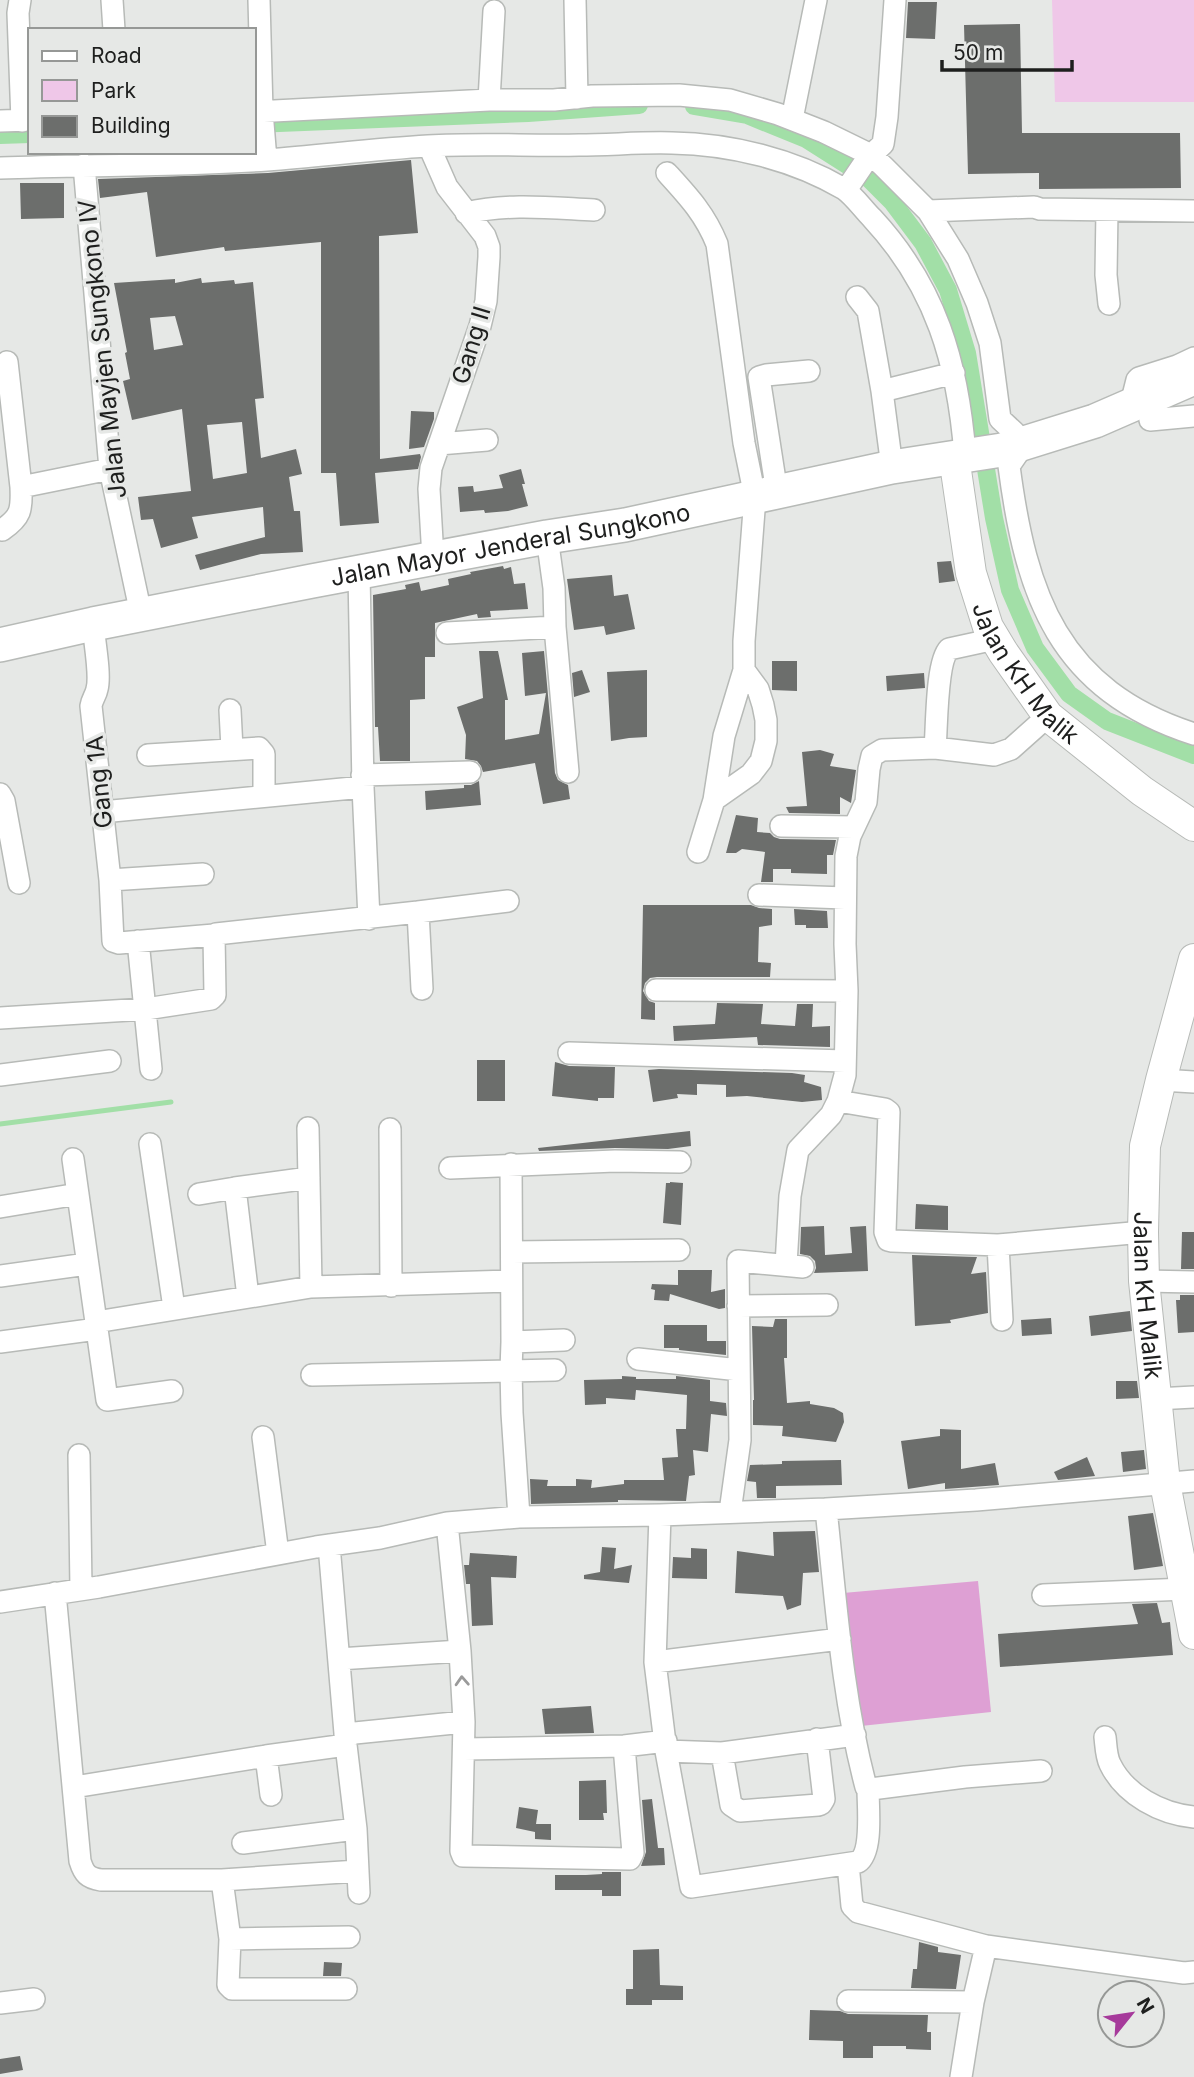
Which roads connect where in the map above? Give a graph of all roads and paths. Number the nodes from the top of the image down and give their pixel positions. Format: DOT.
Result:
graph roads {
  1 [pos="112,0"];
  2 [pos="259,0"];
  3 [pos="575,0"];
  4 [pos="816,0"];
  5 [pos="895,0"];
  6 [pos="12,9"];
  7 [pos="494,11"];
  8 [pos="114,28"];
  9 [pos="577,97"];
  10 [pos="489,100"];
  11 [pos="260,115"];
  12 [pos="792,119"];
  13 [pos="26,120"];
  14 [pos="0,121"];
  15 [pos="429,146"];
  16 [pos="266,156"];
  17 [pos="869,157"];
  18 [pos="120,158"];
  19 [pos="84,165"];
  20 [pos="0,168"];
  21 [pos="667,173"];
  22 [pos="849,187"];
  23 [pos="594,210"];
  24 [pos="1107,210"];
  25 [pos="928,211"];
  26 [pos="1194,211"];
  27 [pos="466,213"];
  28 [pos="857,298"];
  29 [pos="1108,304"];
  30 [pos="1194,358"];
  31 [pos="7,362"];
  32 [pos="1194,369"];
  33 [pos="809,371"];
  34 [pos="954,373"];
  35 [pos="1194,378"];
  36 [pos="882,391"];
  37 [pos="1194,399"];
  38 [pos="1142,406"];
  39 [pos="1194,415"];
  40 [pos="487,440"];
  41 [pos="439,444"];
  42 [pos="982,452"];
  43 [pos="892,467"];
  44 [pos="110,469"];
  45 [pos="22,487"];
  46 [pos="766,495"];
  47 [pos="2,530"];
  48 [pos="547,537"];
  49 [pos="433,558"];
  50 [pos="359,573"];
  51 [pos="141,614"];
  52 [pos="93,624"];
  53 [pos="555,627"];
  54 [pos="447,632"];
  55 [pos="995,639"];
  56 [pos="0,645"];
  57 [pos="744,670"];
  58 [pos="230,709"];
  59 [pos="1048,716"];
  60 [pos="1194,734"];
  61 [pos="935,748"];
  62 [pos="232,749"];
  63 [pos="148,755"];
  64 [pos="470,772"];
  65 [pos="568,772"];
  66 [pos="362,781"];
  67 [pos="0,794"];
  68 [pos="264,796"];
  69 [pos="714,800"];
  70 [pos="102,812"];
  71 [pos="781,826"];
  72 [pos="1194,826"];
  73 [pos="854,827"];
  74 [pos="698,852"];
  75 [pos="203,874"];
  76 [pos="110,880"];
  77 [pos="19,883"];
  78 [pos="759,895"];
  79 [pos="845,898"];
  80 [pos="508,901"];
  81 [pos="418,912"];
  82 [pos="369,919"];
  83 [pos="214,935"];
  84 [pos="138,941"];
  85 [pos="1194,959"];
  86 [pos="422,989"];
  87 [pos="656,990"];
  88 [pos="847,991"];
  89 [pos="146,1009"];
  90 [pos="0,1018"];
  91 [pos="569,1053"];
  92 [pos="110,1061"];
  93 [pos="845,1061"];
  94 [pos="151,1069"];
  95 [pos="0,1076"];
  96 [pos="1161,1080"];
  97 [pos="1194,1082"];
  98 [pos="838,1101"];
  99 [pos="308,1128"];
  100 [pos="390,1129"];
  101 [pos="150,1144"];
  102 [pos="73,1158"];
  103 [pos="680,1162"];
  104 [pos="511,1164"];
  105 [pos="450,1168"];
  106 [pos="309,1178"];
  107 [pos="235,1188"];
  108 [pos="199,1194"];
  109 [pos="78,1195"];
  110 [pos="0,1207"];
  111 [pos="1143,1232"];
  112 [pos="998,1245"];
  113 [pos="679,1250"];
  114 [pos="512,1252"];
  115 [pos="87,1264"];
  116 [pos="0,1276"];
  117 [pos="511,1281"];
  118 [pos="1144,1281"];
  119 [pos="1194,1282"];
  120 [pos="391,1286"];
  121 [pos="311,1287"];
  122 [pos="248,1297"];
  123 [pos="827,1305"];
  124 [pos="738,1306"];
  125 [pos="174,1308"];
  126 [pos="1002,1320"];
  127 [pos="96,1326"];
  128 [pos="564,1340"];
  129 [pos="0,1342"];
  130 [pos="512,1342"];
  131 [pos="638,1359"];
  132 [pos="511,1370"];
  133 [pos="555,1370"];
  134 [pos="739,1370"];
  135 [pos="312,1375"];
  136 [pos="172,1391"];
  137 [pos="1194,1397"];
  138 [pos="1156,1399"];
  139 [pos="262,1437"];
  140 [pos="79,1455"];
  141 [pos="1179,1482"];
  142 [pos="826,1509"];
  143 [pos="730,1511"];
  144 [pos="660,1515"];
  145 [pos="519,1517"];
  146 [pos="447,1523"];
  147 [pos="329,1545"];
  148 [pos="278,1553"];
  149 [pos="1187,1582"];
  150 [pos="81,1589"];
  151 [pos="55,1594"];
  152 [pos="1043,1595"];
  153 [pos="0,1602"];
  154 [pos="1194,1634"];
  155 [pos="840,1639"];
  156 [pos="460,1651"];
  157 [pos="339,1659"];
  158 [pos="655,1662"];
  159 [pos="464,1723"];
  160 [pos="855,1735"];
  161 [pos="1105,1737"];
  162 [pos="817,1739"];
  163 [pos="345,1740"];
  164 [pos="624,1746"];
  165 [pos="666,1746"];
  166 [pos="464,1749"];
  167 [pos="722,1753"];
  168 [pos="266,1756"];
  169 [pos="1041,1771"];
  170 [pos="74,1787"];
  171 [pos="868,1789"];
  172 [pos="271,1795"];
  173 [pos="1194,1817"];
  174 [pos="356,1829"];
  175 [pos="243,1843"];
  176 [pos="848,1864"];
  177 [pos="358,1871"];
  178 [pos="222,1880"];
  179 [pos="359,1893"];
  180 [pos="349,1937"];
  181 [pos="230,1940"];
  182 [pos="986,1946"];
  183 [pos="1194,1972"];
  184 [pos="346,1989"];
  185 [pos="34,1999"];
  186 [pos="848,2001"];
  187 [pos="973,2002"];
  188 [pos="0,2003"];
  189 [pos="961,2077"];
  1 -- 8 [label="street"];
  2 -- 11 [label="street"];
  3 -- 9 [label="street"];
  4 -- 12 [label="street"];
  5 -- 17 [label="street"];
  6 -- 13 [label="street"];
  7 -- 10 [label="street"];
  9 -- 10 [label="street"];
  9 -- 12 [label="street"];
  10 -- 11 [label="street"];
  11 -- 16 [label="street"];
  12 -- 17 [label="street"];
  13 -- 14 [label="street"];
  15 -- 16 [label="street"];
  15 -- 22 [label="street"];
  15 -- 27 [label="street, Gang II"];
  16 -- 18 [label="street"];
  17 -- 22 [label="street"];
  17 -- 25 [label="street"];
  18 -- 19 [label="street"];
  19 -- 20 [label="street"];
  19 -- 44 [label="street, Jalan Mayjen Sungkono IV"];
  21 -- 46 [label="street"];
  22 -- 34 [label="street"];
  23 -- 27 [label="street"];
  24 -- 25 [label="street"];
  24 -- 26 [label="street"];
  24 -- 29 [label="street"];
  25 -- 42 [label="street"];
  27 -- 41 [label="street, Gang II"];
  28 -- 36 [label="street"];
  30 -- 38 [label="street"];
  31 -- 45 [label="street"];
  32 -- 38 [label="street"];
  33 -- 46 [label="street"];
  34 -- 36 [label="street"];
  34 -- 42 [label="street"];
  35 -- 42 [label="main road, Jalan Mayor Jenderal Sungkono"];
  36 -- 43 [label="street"];
  37 -- 38 [label="main road, Jalan Mayor Jenderal Sungkono"];
  38 -- 39 [label="street"];
  38 -- 42 [label="main road, Jalan Mayor Jenderal Sungkono"];
  40 -- 41 [label="street"];
  41 -- 49 [label="street, Gang II"];
  42 -- 43 [label="main road, Jalan Mayor Jenderal Sungkono"];
  42 -- 55 [label="street, Jalan KH Malik"];
  42 -- 60 [label="street"];
  43 -- 46 [label="main road, Jalan Mayor Jenderal Sungkono"];
  44 -- 45 [label="street"];
  44 -- 51 [label="street, Jalan Mayjen Sungkono IV"];
  45 -- 47 [label="street"];
  46 -- 48 [label="main road, Jalan Mayor Jenderal Sungkono"];
  46 -- 57 [label="street"];
  48 -- 49 [label="main road, Jalan Mayor Jenderal Sungkono"];
  48 -- 53 [label="street"];
  49 -- 50 [label="main road, Jalan Mayor Jenderal Sungkono"];
  50 -- 51 [label="main road, Jalan Mayor Jenderal Sungkono"];
  50 -- 66 [label="street"];
  51 -- 52 [label="main road, Jalan Mayor Jenderal Sungkono"];
  52 -- 56 [label="main road, Jalan Mayor Jenderal Sungkono"];
  52 -- 70 [label="street, Gang 1A"];
  53 -- 54 [label="street"];
  53 -- 65 [label="street"];
  55 -- 59 [label="street, Jalan KH Malik"];
  55 -- 61 [label="street"];
  57 -- 69 [label="street"];
  57 -- 69 [label="street"];
  58 -- 62 [label="street"];
  59 -- 61 [label="street"];
  59 -- 72 [label="street, Jalan KH Malik"];
  61 -- 73 [label="street"];
  62 -- 63 [label="street"];
  62 -- 68 [label="street"];
  64 -- 66 [label="street"];
  66 -- 68 [label="street"];
  66 -- 82 [label="street"];
  67 -- 77 [label="street"];
  68 -- 70 [label="street"];
  69 -- 74 [label="street"];
  70 -- 76 [label="street, Gang 1A"];
  71 -- 73 [label="street"];
  73 -- 79 [label="street"];
  75 -- 76 [label="street"];
  76 -- 84 [label="street, Gang 1A"];
  78 -- 79 [label="street"];
  79 -- 88 [label="street"];
  80 -- 81 [label="street"];
  81 -- 82 [label="street"];
  81 -- 86 [label="street"];
  82 -- 83 [label="street"];
  83 -- 84 [label="street"];
  83 -- 89 [label="street"];
  84 -- 89 [label="street"];
  85 -- 96 [label="street, Jalan KH Malik"];
  87 -- 88 [label="street"];
  88 -- 93 [label="street"];
  89 -- 90 [label="street"];
  89 -- 94 [label="street"];
  91 -- 93 [label="street"];
  92 -- 95 [label="street"];
  93 -- 98 [label="street"];
  96 -- 97 [label="street"];
  96 -- 111 [label="street, Jalan KH Malik"];
  98 -- 112 [label="street"];
  98 -- 124 [label="street"];
  99 -- 106 [label="street"];
  100 -- 120 [label="street"];
  101 -- 125 [label="street"];
  102 -- 109 [label="street"];
  103 -- 104 [label="street"];
  104 -- 105 [label="street"];
  104 -- 114 [label="street"];
  106 -- 107 [label="street"];
  106 -- 121 [label="street"];
  107 -- 108 [label="street"];
  107 -- 122 [label="street"];
  109 -- 110 [label="street"];
  109 -- 115 [label="street"];
  111 -- 112 [label="street"];
  111 -- 118 [label="street, Jalan KH Malik"];
  112 -- 126 [label="street"];
  113 -- 114 [label="street"];
  114 -- 117 [label="street"];
  115 -- 116 [label="street"];
  115 -- 127 [label="street"];
  117 -- 120 [label="street"];
  117 -- 130 [label="street"];
  118 -- 119 [label="street"];
  118 -- 138 [label="street, Jalan KH Malik"];
  120 -- 121 [label="street"];
  121 -- 122 [label="street"];
  122 -- 125 [label="street"];
  123 -- 124 [label="street"];
  124 -- 134 [label="street"];
  125 -- 127 [label="street"];
  127 -- 129 [label="street"];
  127 -- 136 [label="street"];
  128 -- 130 [label="street"];
  130 -- 132 [label="street"];
  131 -- 134 [label="street"];
  132 -- 133 [label="street"];
  132 -- 135 [label="street"];
  132 -- 145 [label="street"];
  134 -- 143 [label="street"];
  137 -- 138 [label="street"];
  138 -- 141 [label="street, Jalan KH Malik"];
  139 -- 148 [label="street"];
  140 -- 150 [label="street"];
  141 -- 142 [label="street"];
  141 -- 149 [label="street, Jalan KH Malik"];
  142 -- 143 [label="street"];
  142 -- 155 [label="street"];
  143 -- 144 [label="street"];
  144 -- 145 [label="street"];
  144 -- 158 [label="street"];
  145 -- 146 [label="street"];
  146 -- 147 [label="street"];
  146 -- 156 [label="street"];
  147 -- 148 [label="street"];
  147 -- 157 [label="street"];
  148 -- 150 [label="street"];
  149 -- 152 [label="street"];
  149 -- 154 [label="street, Jalan KH Malik"];
  150 -- 151 [label="street"];
  151 -- 153 [label="street"];
  151 -- 170 [label="street"];
  155 -- 158 [label="street"];
  155 -- 160 [label="street"];
  156 -- 157 [label="street"];
  159 -- 156 [label="street, one-way"];
  157 -- 163 [label="street"];
  158 -- 165 [label="street"];
  159 -- 163 [label="street"];
  159 -- 166 [label="street"];
  160 -- 162 [label="street"];
  160 -- 171 [label="street"];
  161 -- 173 [label="street"];
  162 -- 167 [label="street"];
  162 -- 167 [label="street"];
  163 -- 168 [label="street"];
  163 -- 174 [label="street"];
  164 -- 165 [label="street"];
  164 -- 166 [label="street"];
  164 -- 166 [label="street"];
  165 -- 167 [label="street"];
  165 -- 176 [label="street"];
  168 -- 170 [label="street"];
  168 -- 172 [label="street"];
  169 -- 171 [label="street"];
  170 -- 178 [label="street"];
  171 -- 176 [label="street"];
  174 -- 175 [label="street"];
  174 -- 177 [label="street"];
  176 -- 182 [label="street"];
  177 -- 178 [label="street"];
  177 -- 179 [label="street"];
  178 -- 181 [label="street"];
  180 -- 181 [label="street"];
  181 -- 184 [label="street"];
  182 -- 183 [label="street"];
  182 -- 187 [label="street"];
  185 -- 188 [label="street"];
  186 -- 187 [label="street"];
  187 -- 189 [label="street"];
}
